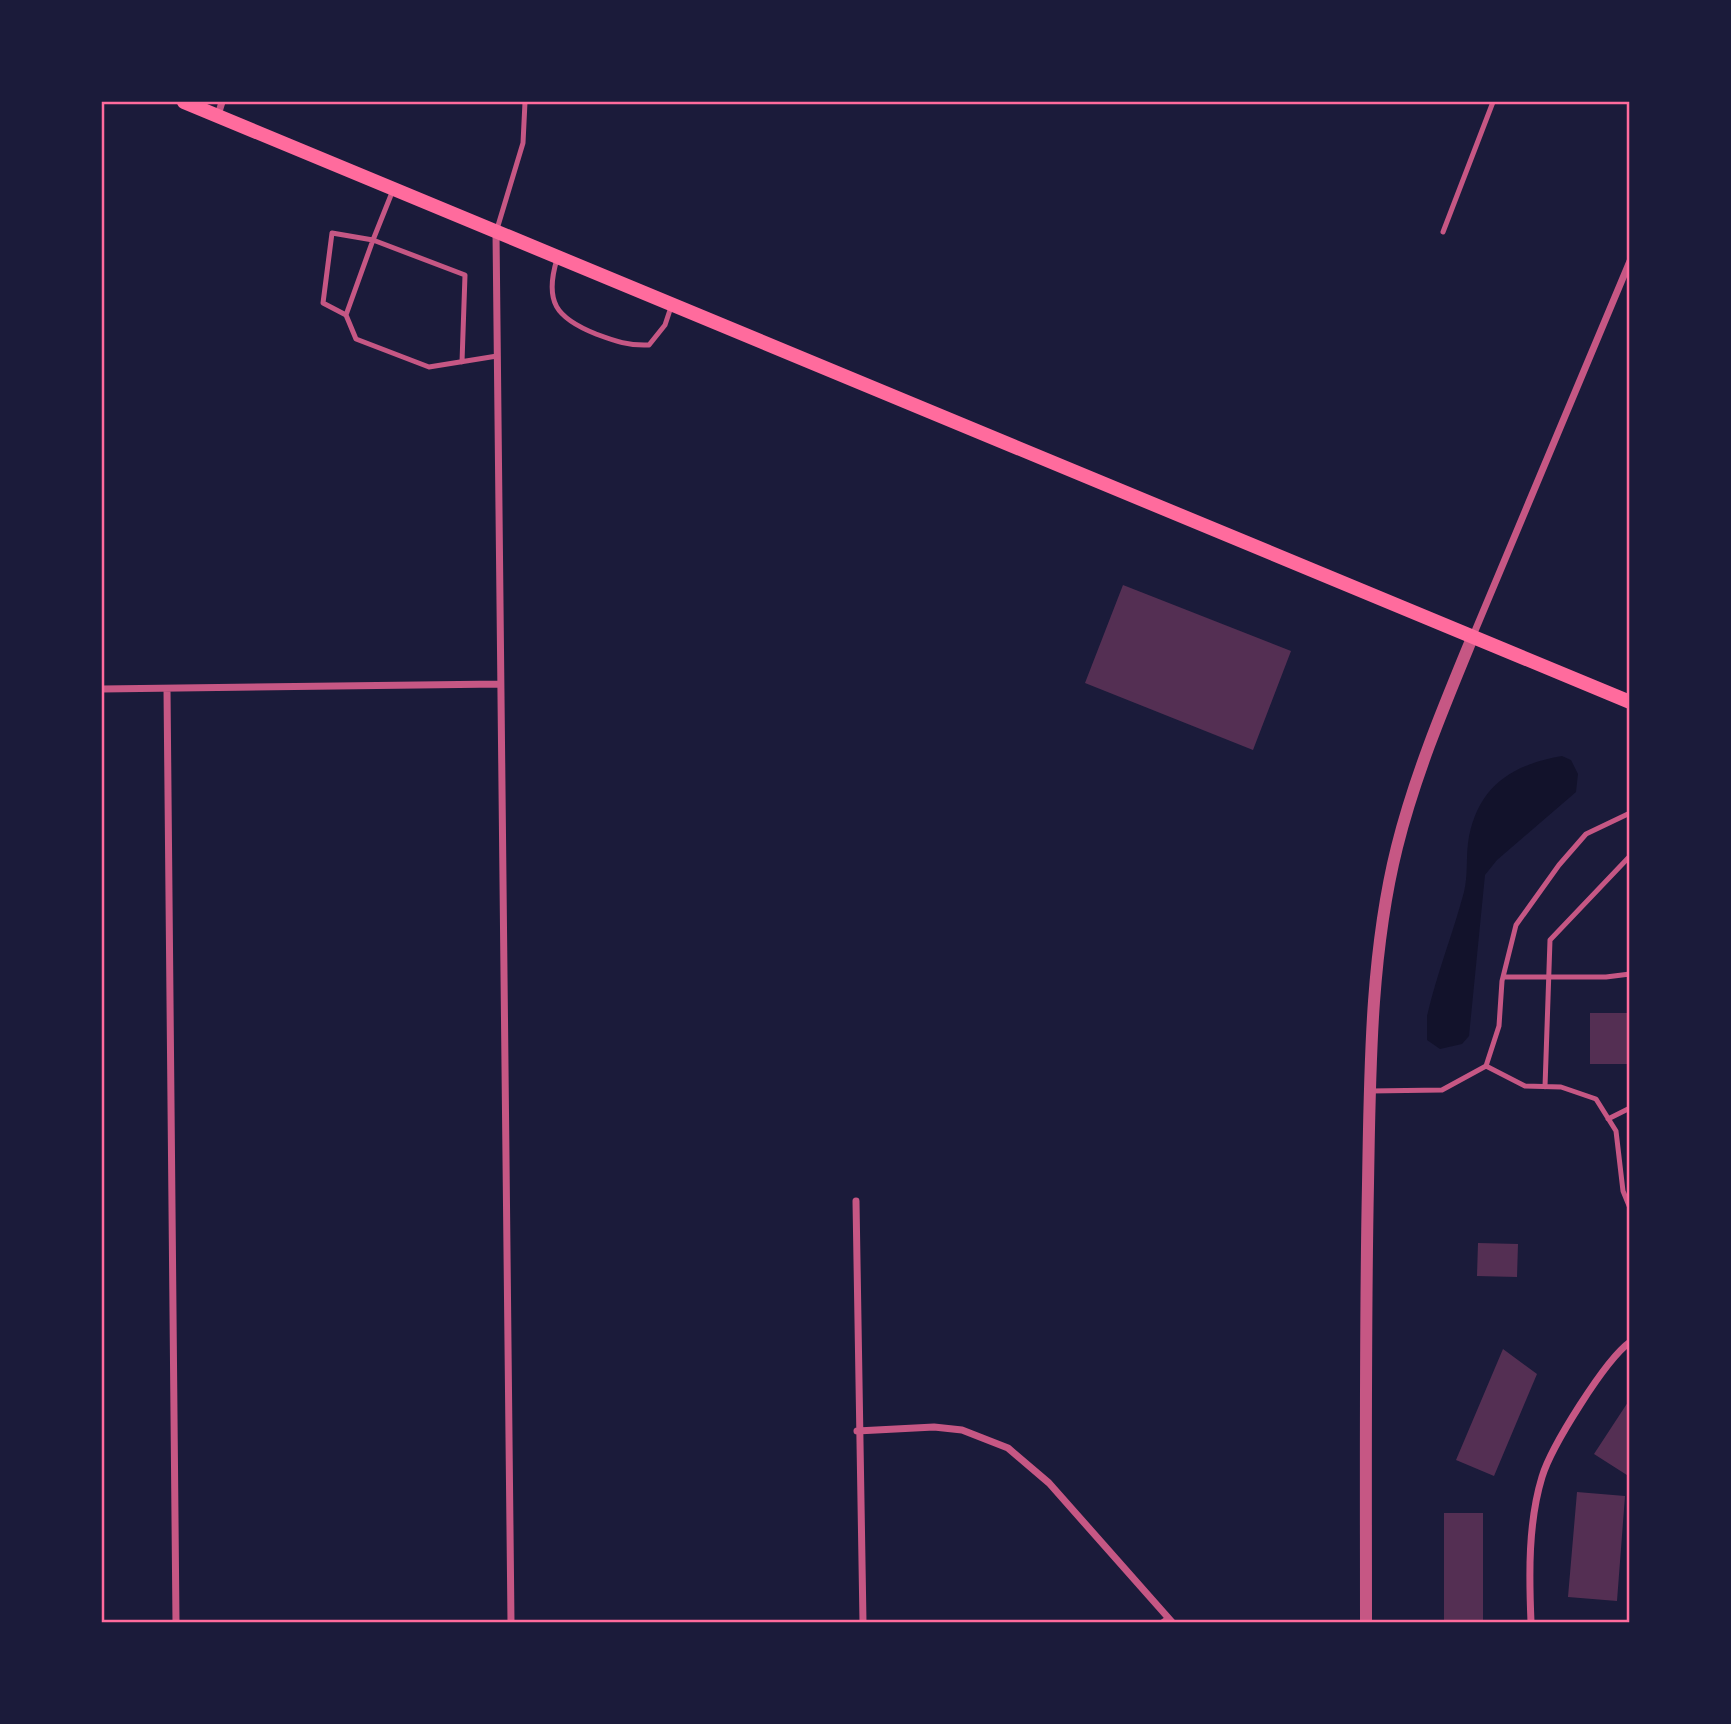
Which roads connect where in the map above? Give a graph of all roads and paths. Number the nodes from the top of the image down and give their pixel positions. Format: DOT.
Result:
graph roads {
  1 [pos="184,102"];
  2 [pos="526,102"];
  3 [pos="1493,102"];
  4 [pos="220,108"];
  5 [pos="393,190"];
  6 [pos="496,232"];
  7 [pos="1443,232"];
  8 [pos="373,240"];
  9 [pos="558,259"];
  10 [pos="1629,261"];
  11 [pos="672,306"];
  12 [pos="346,315"];
  13 [pos="498,356"];
  14 [pos="462,362"];
  15 [pos="1472,638"];
  16 [pos="500,684"];
  17 [pos="102,689"];
  18 [pos="167,689"];
  19 [pos="1629,702"];
  20 [pos="1629,813"];
  21 [pos="1629,856"];
  22 [pos="1629,974"];
  23 [pos="1503,976"];
  24 [pos="1546,978"];
  25 [pos="1486,1066"];
  26 [pos="1545,1087"];
  27 [pos="1370,1091"];
  28 [pos="1629,1108"];
  29 [pos="1608,1119"];
  30 [pos="856,1201"];
  31 [pos="1629,1208"];
  32 [pos="1629,1342"];
  33 [pos="858,1431"];
  34 [pos="1167,1621"];
  35 [pos="176,1622"];
  36 [pos="511,1622"];
  37 [pos="863,1622"];
  38 [pos="1366,1622"];
  39 [pos="1531,1622"];
  1 -- 4 [label="main road"];
  2 -- 6 [label="lane"];
  3 -- 7 [label="lane"];
  4 -- 5 [label="main road"];
  5 -- 6 [label="main road"];
  5 -- 8 [label="lane"];
  6 -- 9 [label="main road"];
  6 -- 13 [label="street"];
  8 -- 12 [label="lane"];
  8 -- 12 [label="lane"];
  8 -- 14 [label="lane"];
  9 -- 11 [label="main road"];
  9 -- 11 [label="lane"];
  10 -- 15 [label="street"];
  11 -- 15 [label="main road"];
  12 -- 14 [label="lane"];
  13 -- 14 [label="lane"];
  13 -- 16 [label="street"];
  15 -- 19 [label="main road"];
  15 -- 27 [label="street"];
  16 -- 18 [label="street"];
  16 -- 36 [label="street"];
  17 -- 18 [label="street"];
  18 -- 35 [label="street"];
  20 -- 23 [label="lane"];
  21 -- 24 [label="lane"];
  22 -- 24 [label="lane"];
  23 -- 24 [label="lane"];
  23 -- 25 [label="lane"];
  24 -- 26 [label="lane"];
  25 -- 26 [label="lane"];
  25 -- 27 [label="lane"];
  26 -- 29 [label="lane"];
  27 -- 38 [label="street"];
  28 -- 29 [label="lane"];
  29 -- 31 [label="lane"];
  30 -- 33 [label="street"];
  32 -- 39 [label="street"];
  33 -- 34 [label="street"];
  33 -- 37 [label="street"];
}
